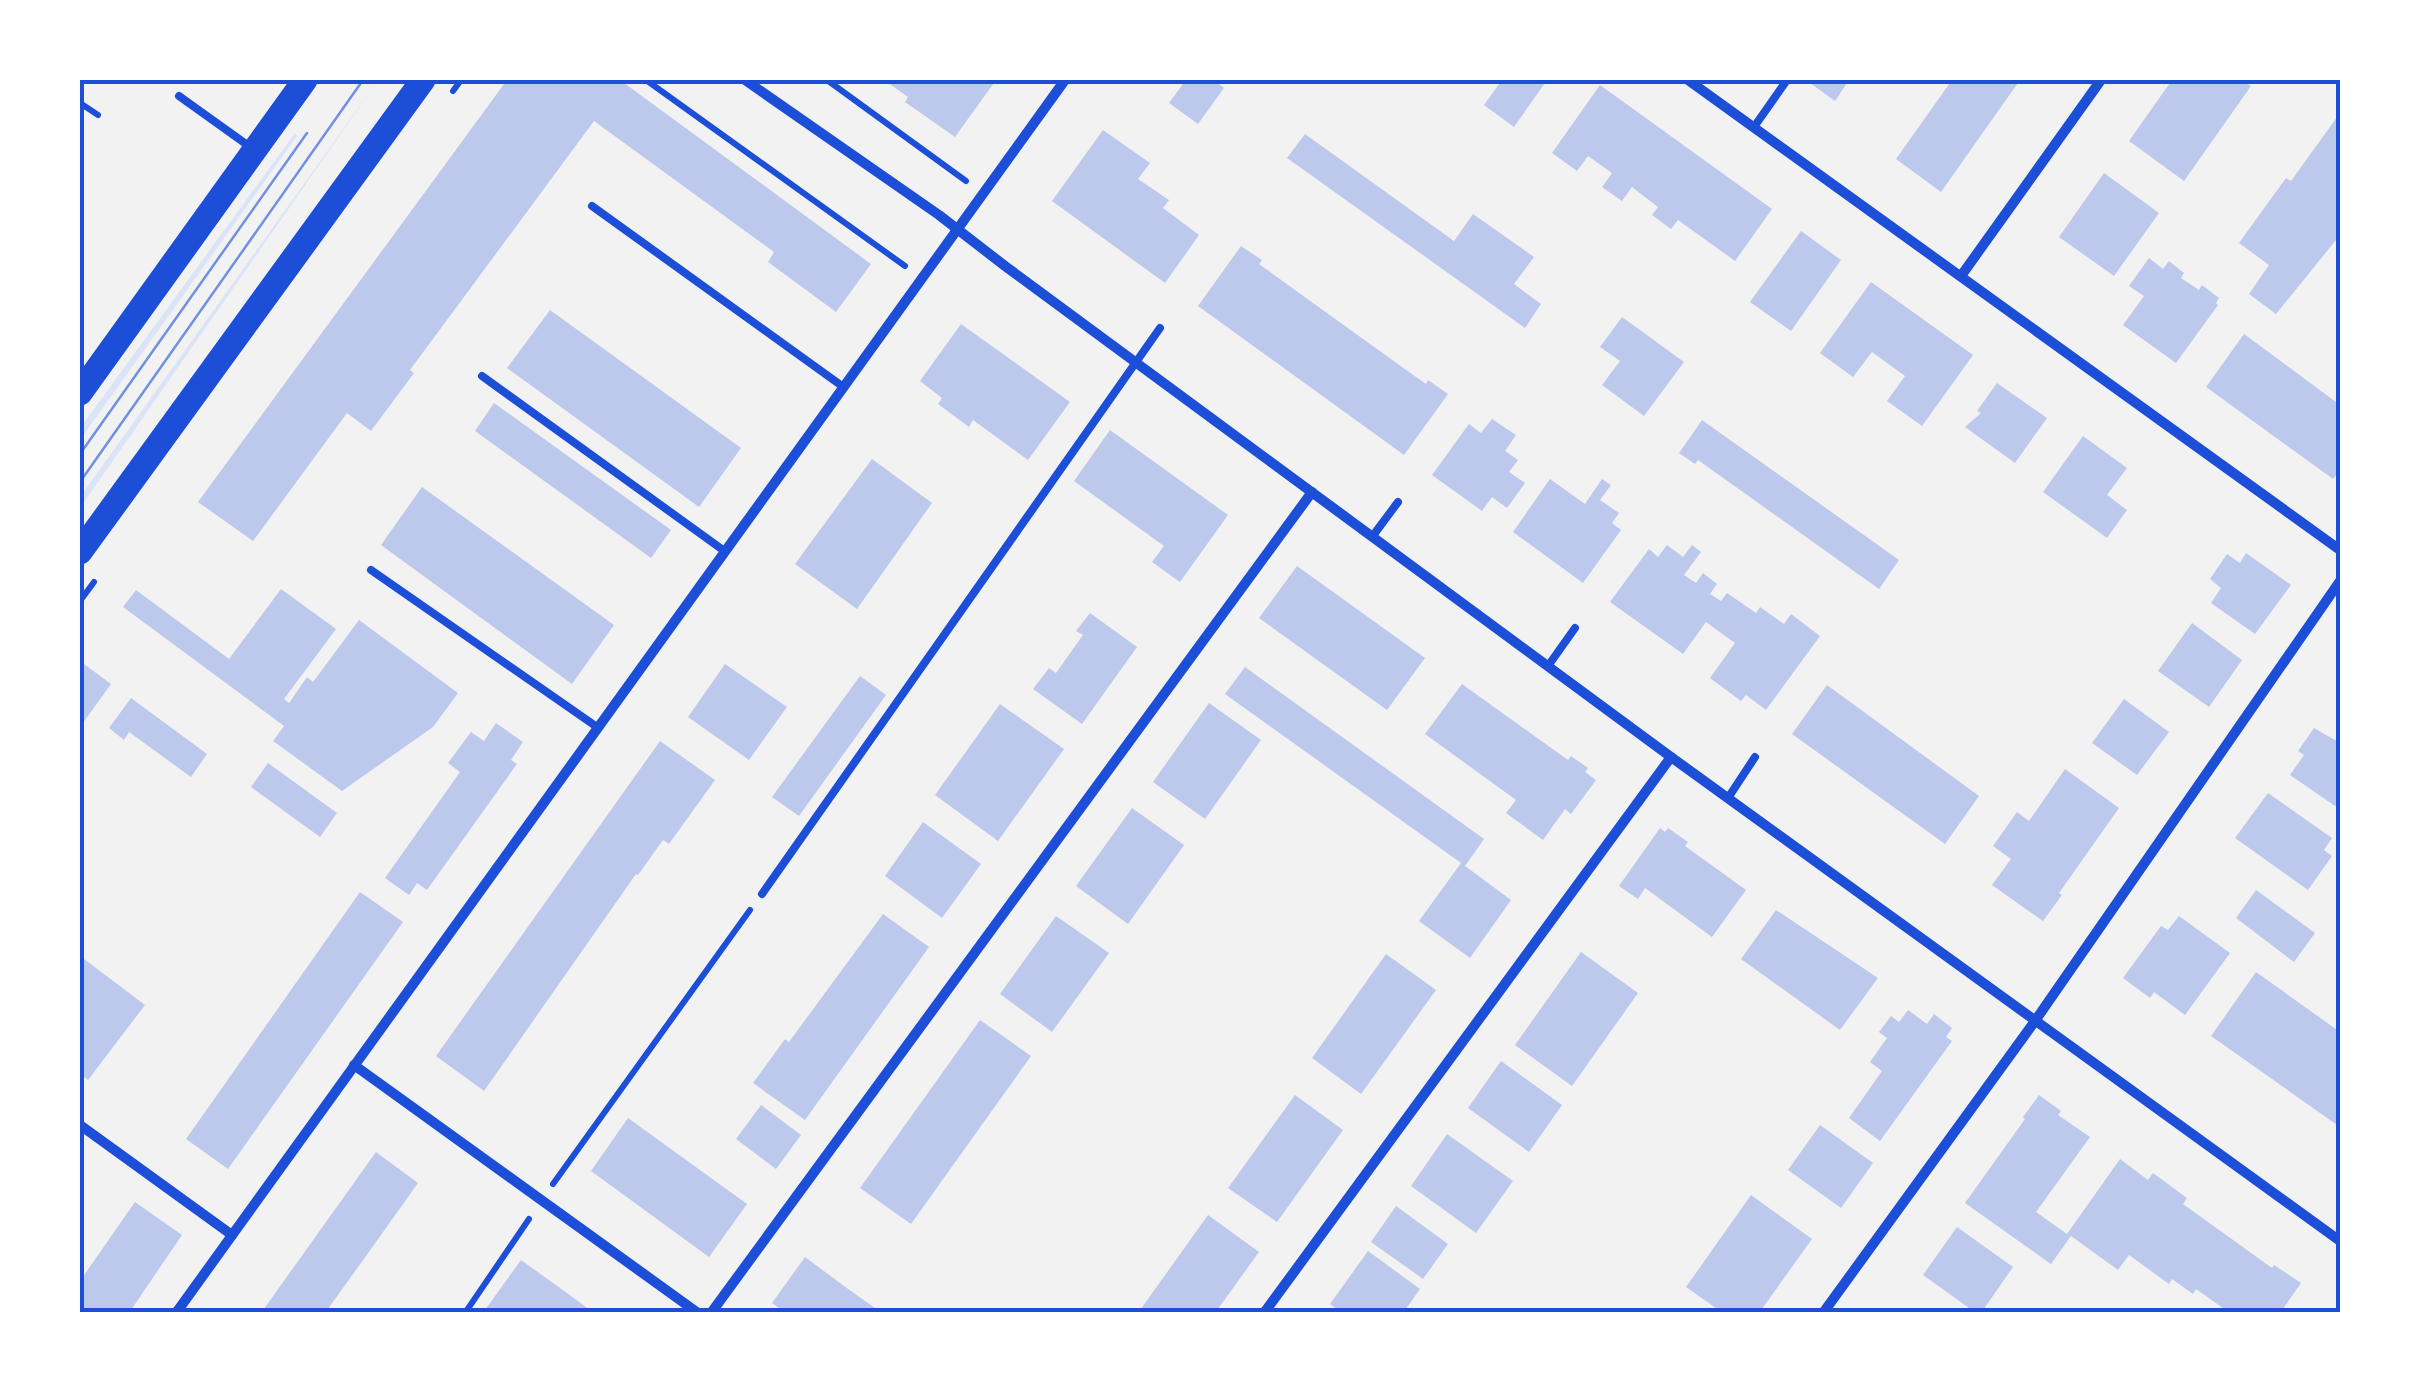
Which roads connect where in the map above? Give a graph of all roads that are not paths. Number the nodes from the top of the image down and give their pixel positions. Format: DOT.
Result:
graph roads {
  1 [pos="304,80"];
  2 [pos="423,80"];
  3 [pos="745,80"];
  4 [pos="1064,80"];
  5 [pos="1688,80"];
  6 [pos="1788,80"];
  7 [pos="2101,80"];
  8 [pos="179,96"];
  9 [pos="1754,127"];
  10 [pos="254,150"];
  11 [pos="592,206"];
  12 [pos="958,229"];
  13 [pos="1961,276"];
  14 [pos="1160,328"];
  15 [pos="1136,362"];
  16 [pos="482,376"];
  17 [pos="842,386"];
  18 [pos="80,393"];
  19 [pos="1312,492"];
  20 [pos="1398,502"];
  21 [pos="1372,537"];
  22 [pos="724,550"];
  23 [pos="2340,550"];
  24 [pos="80,552"];
  25 [pos="372,570"];
  26 [pos="2340,581"];
  27 [pos="1575,628"];
  28 [pos="1548,666"];
  29 [pos="597,726"];
  30 [pos="1671,757"];
  31 [pos="1755,757"];
  32 [pos="1728,798"];
  33 [pos="762,894"];
  34 [pos="2034,1021"];
  35 [pos="354,1064"];
  36 [pos="80,1125"];
  37 [pos="232,1235"];
  38 [pos="2340,1241"];
  39 [pos="176,1313"];
  40 [pos="698,1313"];
  41 [pos="712,1313"];
  42 [pos="1264,1313"];
  43 [pos="1823,1313"];
  1 -- 10 [label="main road"];
  2 -- 24 [label="main road"];
  3 -- 12 [label="street"];
  4 -- 12 [label="street"];
  5 -- 9 [label="street"];
  6 -- 9 [label="lane"];
  7 -- 13 [label="street"];
  8 -- 10 [label="lane"];
  9 -- 13 [label="street"];
  10 -- 18 [label="main road"];
  11 -- 17 [label="lane"];
  12 -- 15 [label="street"];
  12 -- 17 [label="street"];
  13 -- 23 [label="street"];
  14 -- 15 [label="lane"];
  15 -- 19 [label="street"];
  15 -- 33 [label="lane"];
  16 -- 22 [label="lane"];
  17 -- 22 [label="street"];
  19 -- 21 [label="street"];
  19 -- 41 [label="street"];
  20 -- 21 [label="lane"];
  21 -- 28 [label="street"];
  22 -- 29 [label="street"];
  25 -- 29 [label="lane"];
  26 -- 34 [label="street"];
  27 -- 28 [label="lane"];
  28 -- 30 [label="street"];
  29 -- 35 [label="street"];
  30 -- 32 [label="street"];
  30 -- 42 [label="street"];
  31 -- 32 [label="lane"];
  32 -- 34 [label="street"];
  34 -- 38 [label="street"];
  34 -- 43 [label="street"];
  35 -- 37 [label="street"];
  35 -- 40 [label="street"];
  36 -- 37 [label="street"];
  37 -- 39 [label="street"];
}
